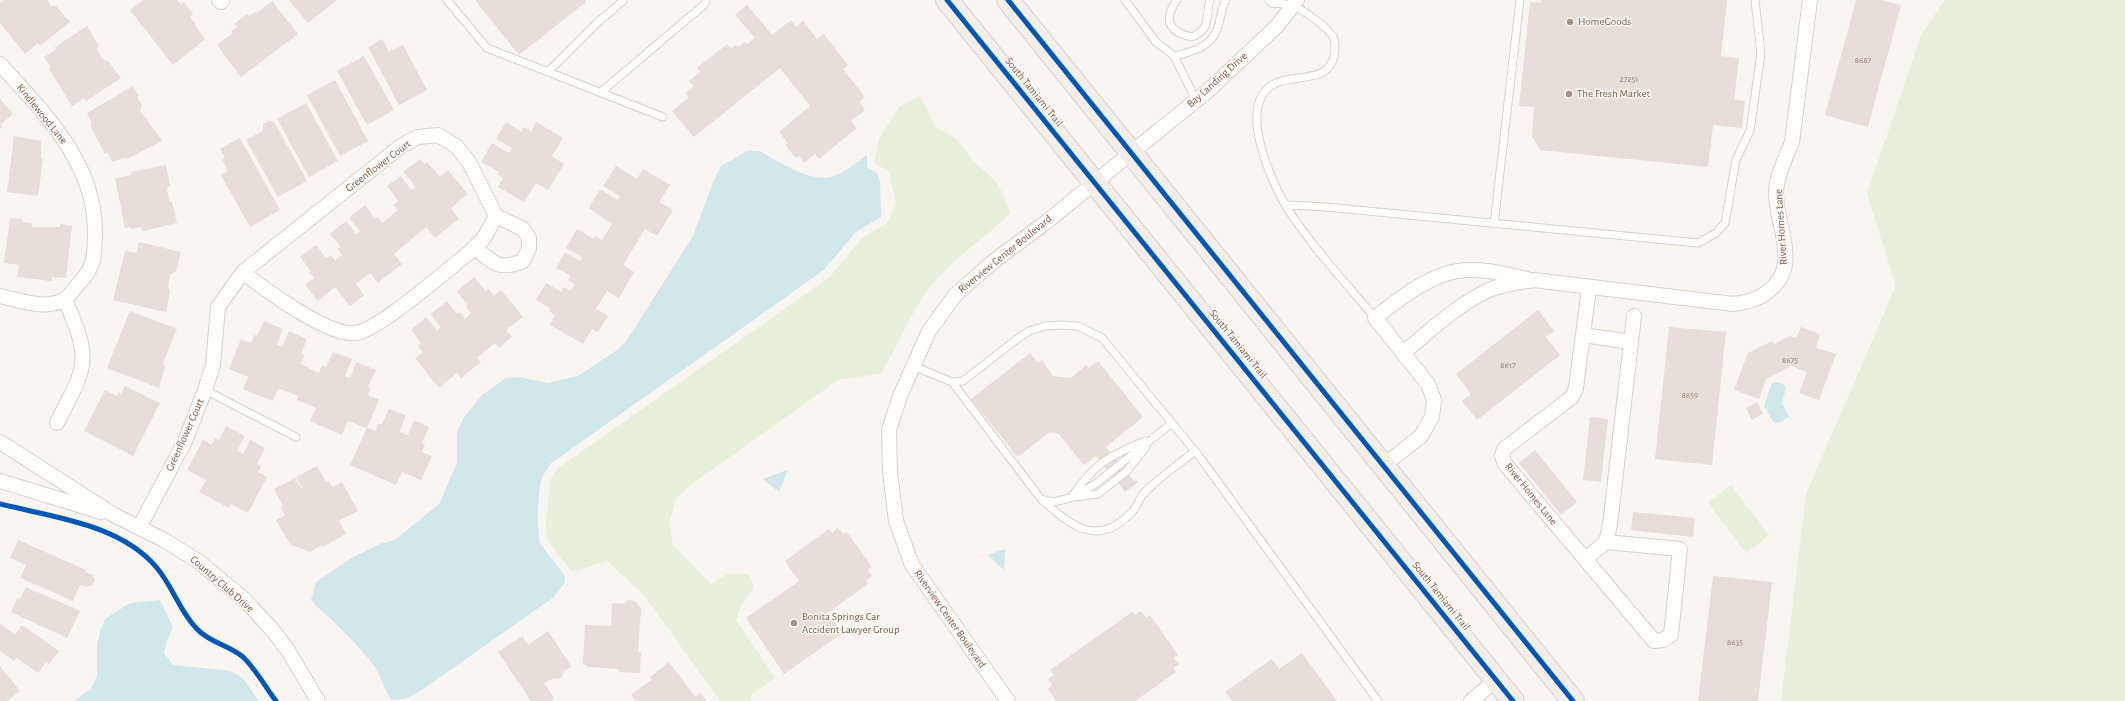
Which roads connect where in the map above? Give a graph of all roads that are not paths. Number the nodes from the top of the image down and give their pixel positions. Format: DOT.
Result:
graph roads {
  1 [pos="447,0"];
  2 [pos="706,0"];
  3 [pos="946,0"];
  4 [pos="1008,0"];
  5 [pos="1125,0"];
  6 [pos="1177,0"];
  7 [pos="1210,0"];
  8 [pos="1226,0"];
  9 [pos="1270,0"];
  10 [pos="1520,0"];
  11 [pos="1755,0"];
  12 [pos="1810,0"];
  13 [pos="620,1"];
  14 [pos="1295,3"];
  15 [pos="1174,56"];
  16 [pos="0,64"];
  17 [pos="548,72"];
  18 [pos="601,92"];
  19 [pos="1196,100"];
  20 [pos="663,116"];
  21 [pos="1131,154"];
  22 [pos="1095,182"];
  23 [pos="1286,205"];
  24 [pos="496,216"];
  25 [pos="1494,224"];
  26 [pos="475,247"];
  27 [pos="242,272"];
  28 [pos="1534,280"];
  29 [pos="1589,288"];
  30 [pos="0,296"];
  31 [pos="65,299"];
  32 [pos="1634,316"];
  33 [pos="1375,318"];
  34 [pos="1583,335"];
  35 [pos="1631,342"];
  36 [pos="1404,352"];
  37 [pos="913,366"];
  38 [pos="952,382"];
  39 [pos="205,390"];
  40 [pos="57,423"];
  41 [pos="1172,423"];
  42 [pos="296,437"];
  43 [pos="1153,438"];
  44 [pos="0,442"];
  45 [pos="1195,451"];
  46 [pos="1383,466"];
  47 [pos="0,481"];
  48 [pos="1070,498"];
  49 [pos="1041,499"];
  50 [pos="114,515"];
  51 [pos="139,528"];
  52 [pos="1606,542"];
  53 [pos="1585,559"];
  54 [pos="1496,680"];
  55 [pos="318,701"];
  56 [pos="1008,701"];
  57 [pos="1378,701"];
  58 [pos="1471,701"];
  59 [pos="1513,701"];
  60 [pos="1573,701"];
  1 -- 17 [label="lane"];
  2 -- 18 [label="lane"];
  3 -- 22 [label="main road, South Tamiami Trail"];
  4 -- 21 [label="main road"];
  5 -- 15 [label="lane"];
  6 -- 7 [label="lane"];
  8 -- 15 [label="lane"];
  9 -- 14 [label="lane"];
  10 -- 25 [label="lane"];
  11 -- 25 [label="lane"];
  12 -- 29 [label="street, River Homes Lane"];
  13 -- 17 [label="lane"];
  14 -- 19 [label="street, Bay Landing Drive"];
  14 -- 23 [label="lane"];
  15 -- 19 [label="lane"];
  16 -- 31 [label="street, Kindlewood Lane"];
  17 -- 18 [label="lane"];
  18 -- 20 [label="lane"];
  19 -- 21 [label="street, Bay Landing Drive"];
  21 -- 22 [label="street, Riverview Center Boulevard"];
  21 -- 46 [label="main road"];
  22 -- 37 [label="street, Riverview Center Boulevard"];
  22 -- 54 [label="main road, South Tamiami Trail"];
  23 -- 25 [label="lane"];
  23 -- 33 [label="lane"];
  24 -- 26 [label="street"];
  24 -- 26 [label="street"];
  24 -- 27 [label="street, Greenflower Court"];
  26 -- 27 [label="street"];
  27 -- 39 [label="street, Greenflower Court"];
  28 -- 29 [label="street, River Homes Lane"];
  28 -- 33 [label="street"];
  28 -- 36 [label="street, River Homes Lane"];
  29 -- 34 [label="street, River Homes Lane"];
  30 -- 31 [label="street"];
  31 -- 40 [label="street"];
  32 -- 35 [label="street"];
  33 -- 36 [label="street"];
  34 -- 35 [label="street"];
  34 -- 53 [label="street, River Homes Lane"];
  35 -- 52 [label="street"];
  36 -- 46 [label="street"];
  37 -- 38 [label="lane"];
  37 -- 56 [label="street, Riverview Center Boulevard"];
  38 -- 41 [label="lane"];
  38 -- 49 [label="lane"];
  39 -- 42 [label="lane"];
  39 -- 51 [label="street, Greenflower Court"];
  41 -- 43 [label="lane"];
  41 -- 45 [label="lane"];
  43 -- 48 [label="lane"];
  43 -- 48 [label="lane"];
  43 -- 48 [label="lane"];
  44 -- 50 [label="street, Country Club Drive"];
  45 -- 49 [label="lane"];
  45 -- 57 [label="lane"];
  46 -- 60 [label="main road"];
  47 -- 50 [label="street, Country Club Drive"];
  48 -- 49 [label="lane"];
  50 -- 51 [label="street, Country Club Drive"];
  51 -- 55 [label="street, Country Club Drive"];
  52 -- 53 [label="street"];
  52 -- 53 [label="street, River Homes Lane"];
  54 -- 58 [label="street"];
  54 -- 59 [label="main road, South Tamiami Trail"];
}
